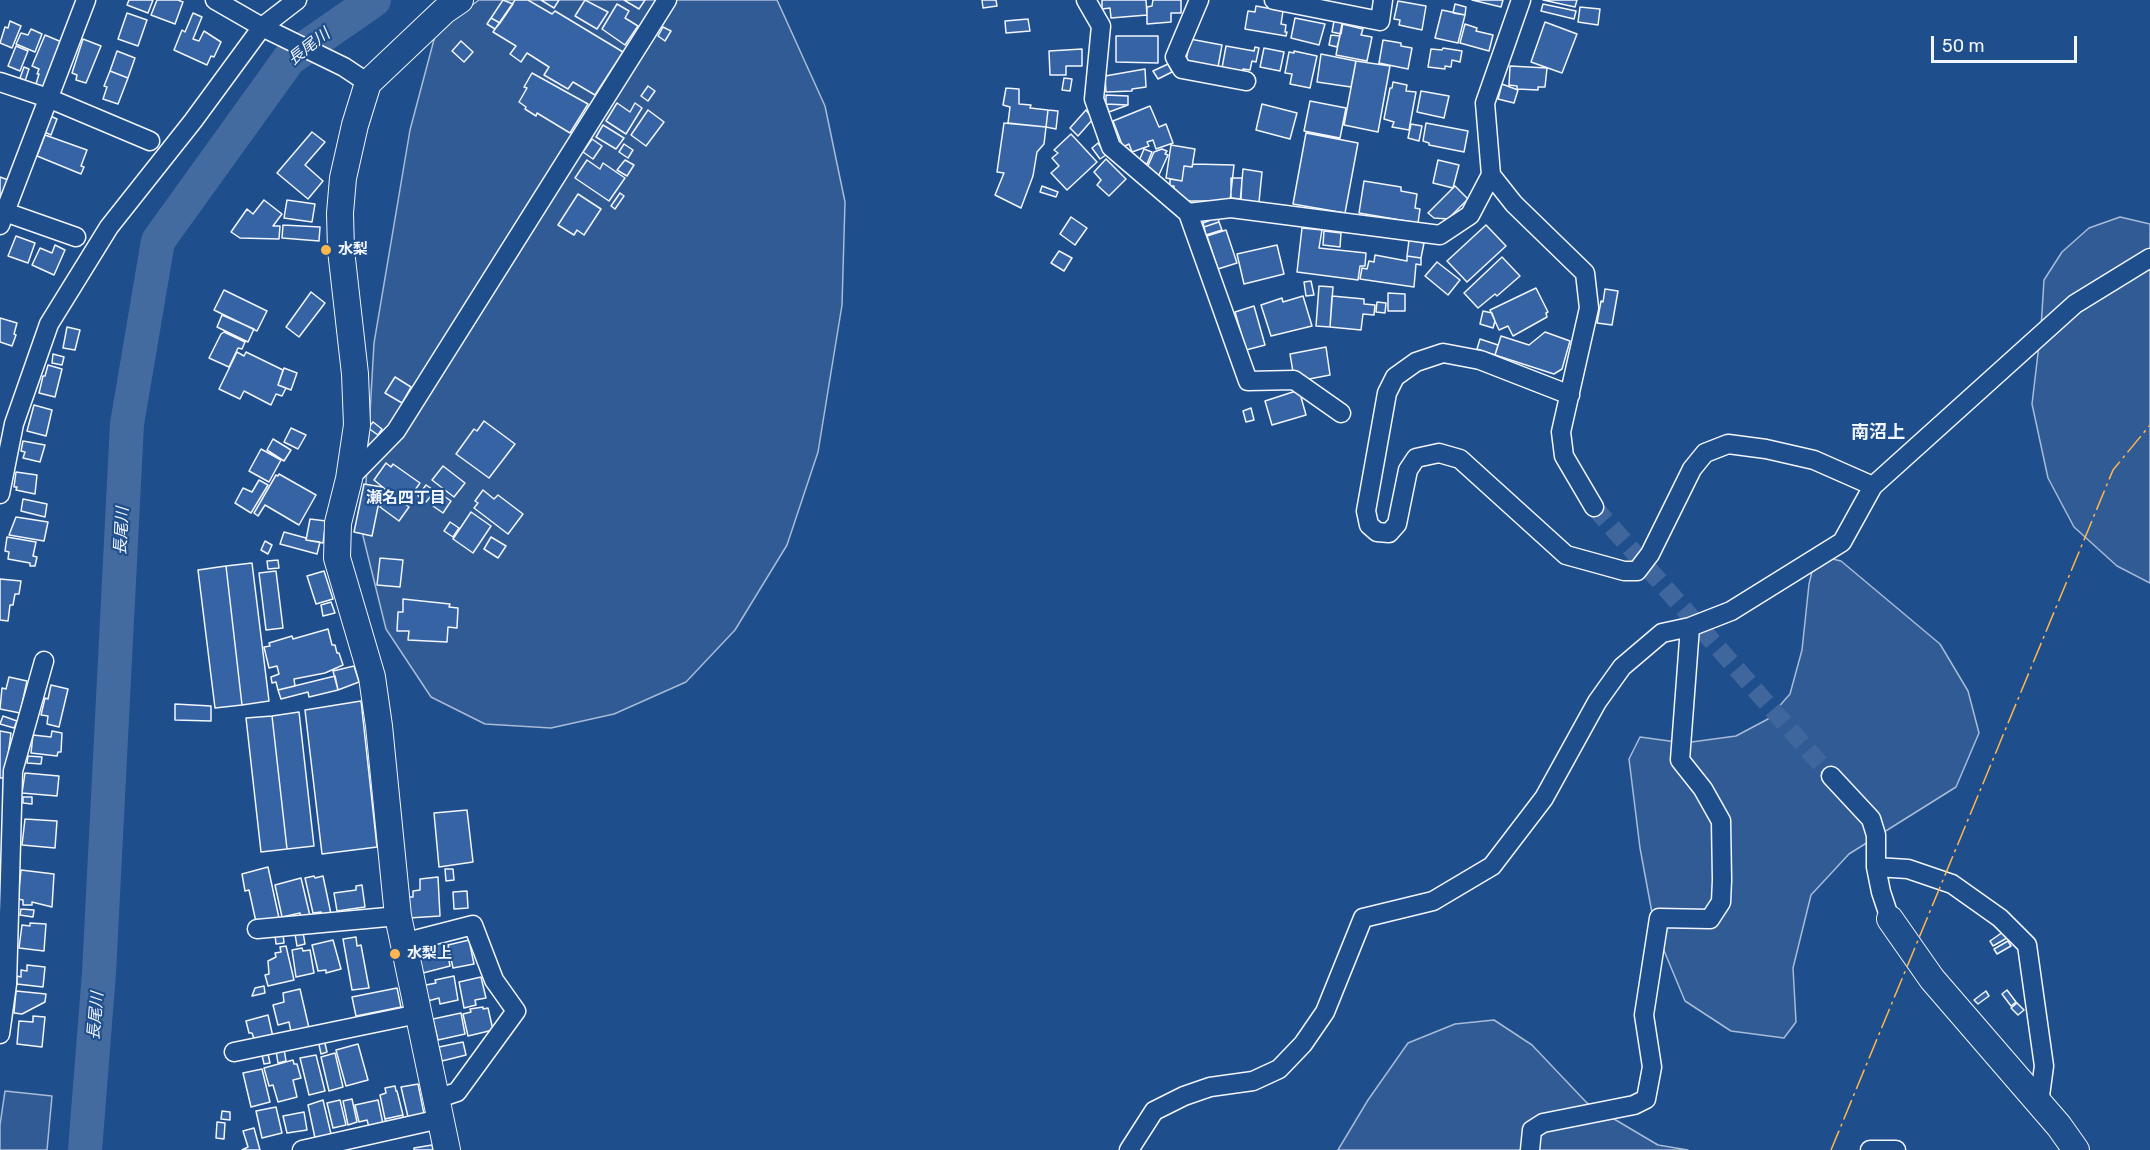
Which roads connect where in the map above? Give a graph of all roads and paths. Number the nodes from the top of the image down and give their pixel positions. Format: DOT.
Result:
graph roads {
  1 [pos="86,0"];
  2 [pos="215,0"];
  3 [pos="297,0"];
  4 [pos="460,0"];
  5 [pos="667,0"];
  6 [pos="1086,0"];
  7 [pos="1198,0"];
  8 [pos="1274,0"];
  9 [pos="1383,0"];
  10 [pos="1521,0"];
  11 [pos="270,31"];
  12 [pos="1246,81"];
  13 [pos="0,82"];
  14 [pos="368,83"];
  15 [pos="48,98"];
  16 [pos="150,141"];
  17 [pos="1491,175"];
  18 [pos="3,210"];
  19 [pos="1188,213"];
  20 [pos="76,237"];
  21 [pos="2150,258"];
  22 [pos="1569,395"];
  23 [pos="1341,413"];
  24 [pos="349,479"];
  25 [pos="1874,486"];
  26 [pos="0,494"];
  27 [pos="1594,507"];
  28 [pos="1690,627"];
  29 [pos="44,661"];
  30 [pos="1831,776"];
  31 [pos="1876,867"];
  32 [pos="4,892"];
  33 [pos="398,916"];
  34 [pos="1890,918"];
  35 [pos="257,929"];
  36 [pos="403,943"];
  37 [pos="3,983"];
  38 [pos="418,1014"];
  39 [pos="0,1035"];
  40 [pos="234,1052"];
  41 [pos="2039,1102"];
  42 [pos="438,1109"];
  43 [pos="302,1150"];
  44 [pos="447,1150"];
  45 [pos="1129,1150"];
  46 [pos="1530,1150"];
  47 [pos="1870,1150"];
  48 [pos="1896,1150"];
  49 [pos="2076,1150"];
  1 -- 15 [label="street"];
  2 -- 11 [label="street"];
  3 -- 11 [label="street"];
  4 -- 14 [label="street"];
  5 -- 24 [label="street"];
  6 -- 19 [label="street"];
  7 -- 12 [label="street"];
  8 -- 9 [label="street"];
  10 -- 17 [label="street"];
  11 -- 14 [label="street"];
  11 -- 26 [label="street"];
  13 -- 15 [label="street"];
  14 -- 24 [label="street"];
  15 -- 16 [label="street"];
  15 -- 18 [label="street"];
  17 -- 19 [label="street"];
  17 -- 22 [label="street"];
  18 -- 20 [label="street"];
  19 -- 23 [label="street"];
  21 -- 25 [label="street"];
  22 -- 25 [label="street"];
  22 -- 27 [label="street"];
  24 -- 33 [label="street"];
  25 -- 28 [label="street"];
  28 -- 45 [label="street"];
  28 -- 46 [label="street"];
  29 -- 32 [label="street"];
  30 -- 31 [label="street"];
  31 -- 34 [label="street"];
  31 -- 41 [label="street"];
  32 -- 37 [label="street"];
  33 -- 35 [label="street"];
  33 -- 36 [label="street"];
  34 -- 41 [label="street"];
  36 -- 38 [label="street"];
  36 -- 42 [label="street"];
  37 -- 39 [label="street"];
  38 -- 40 [label="street"];
  38 -- 42 [label="street"];
  41 -- 49 [label="street"];
  42 -- 43 [label="street"];
  42 -- 44 [label="street"];
  47 -- 48 [label="street"];
}
